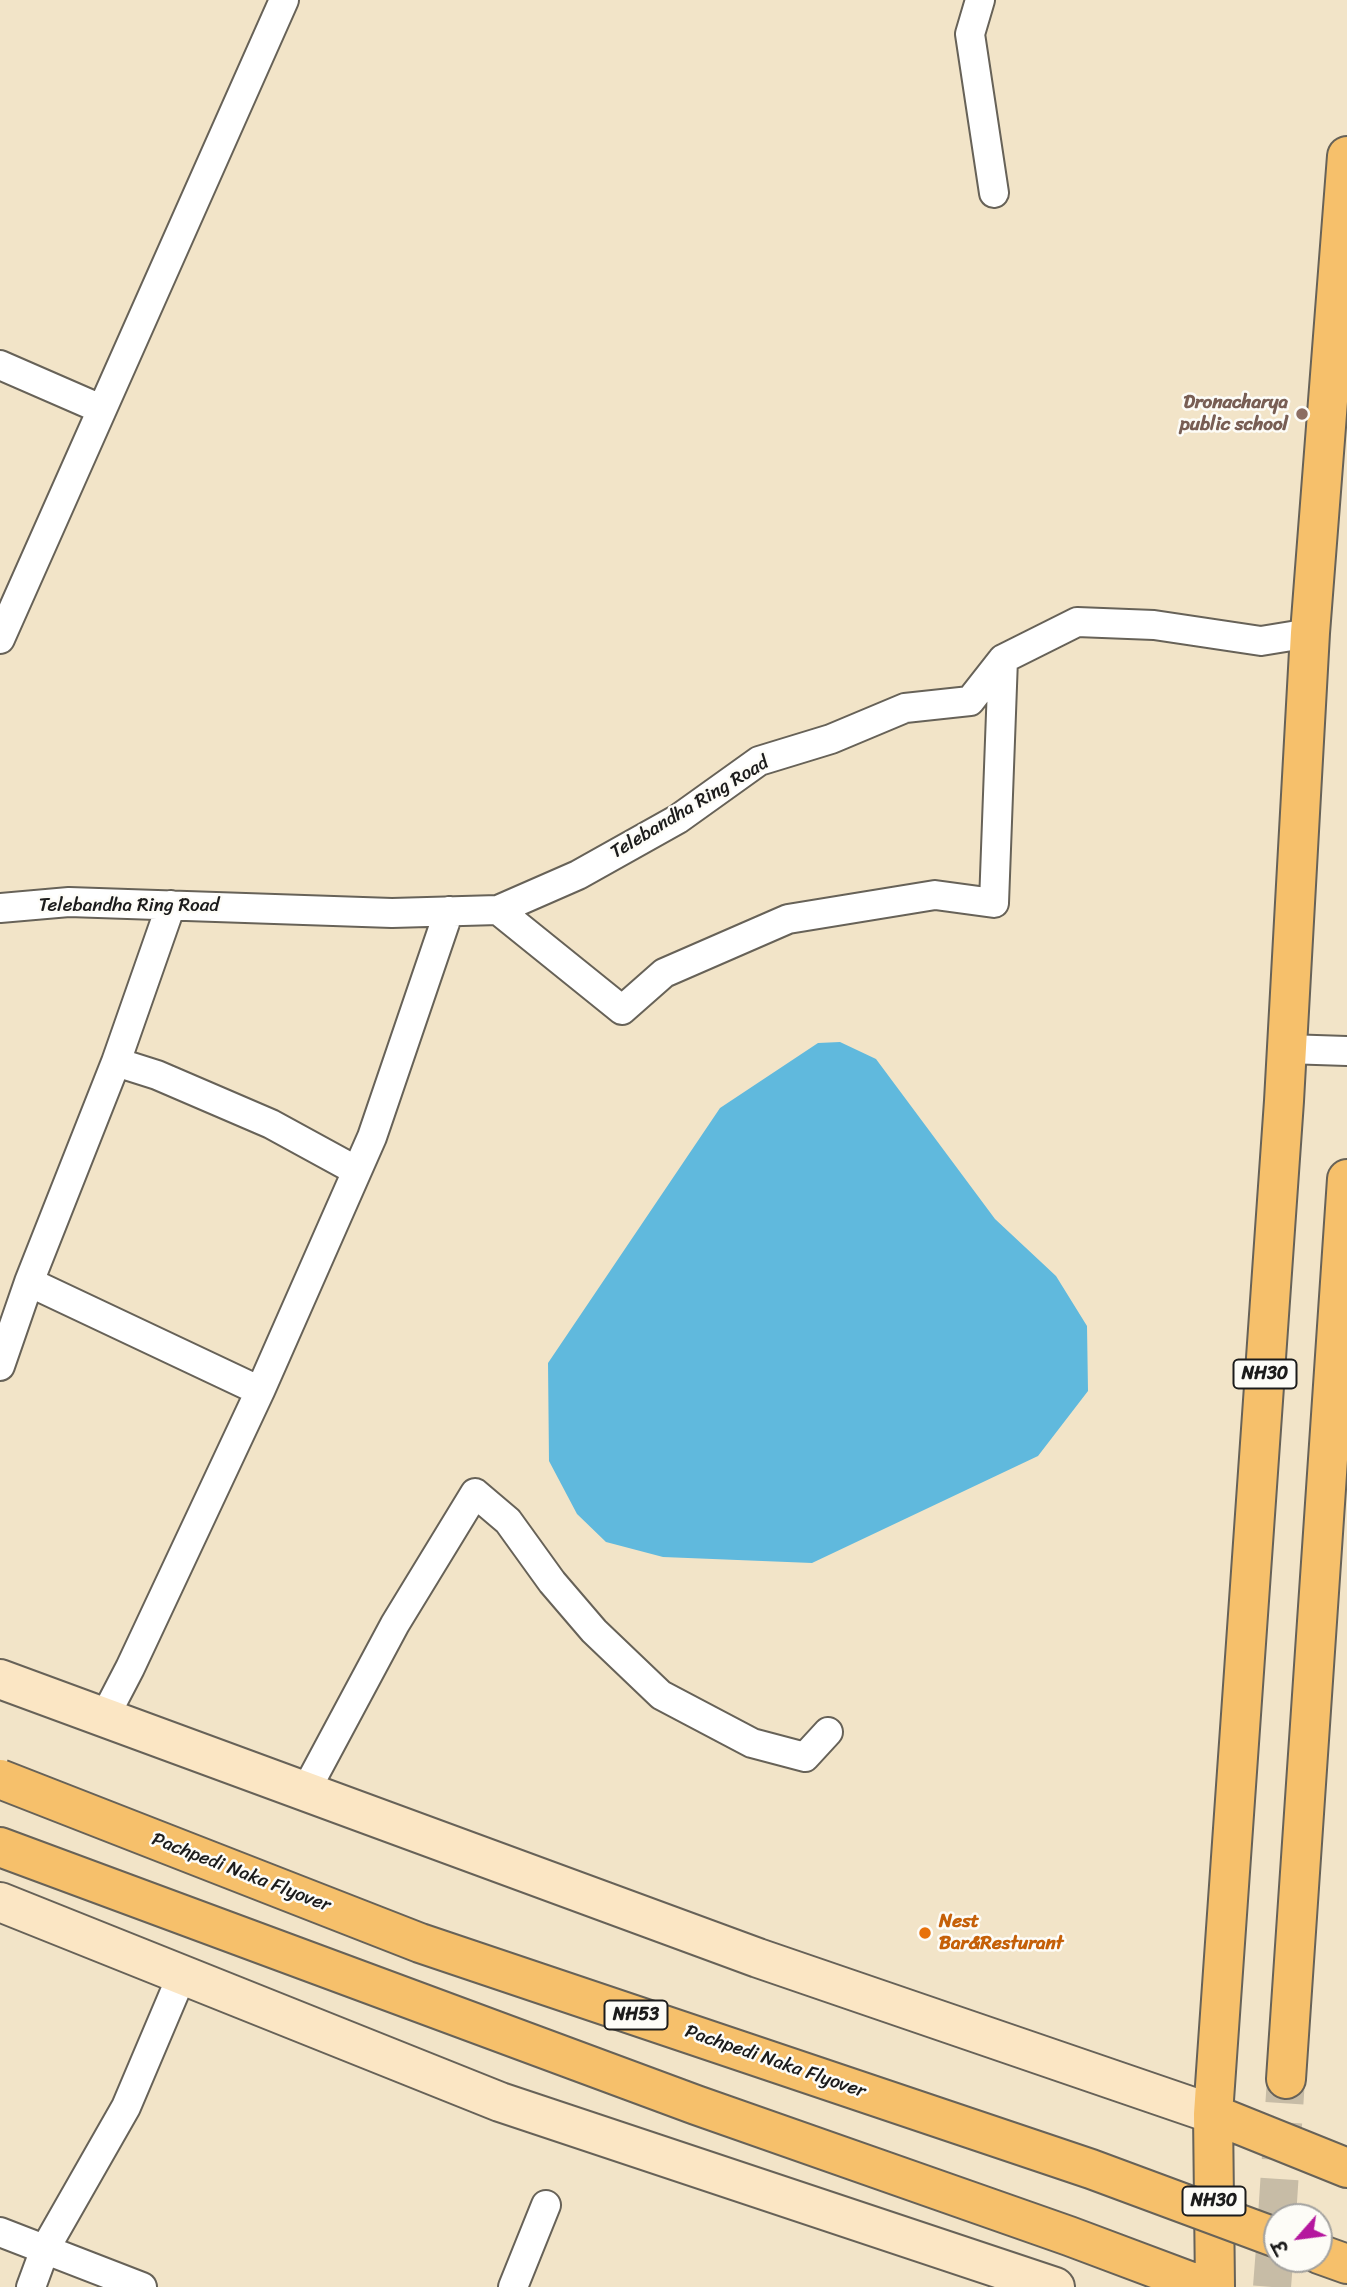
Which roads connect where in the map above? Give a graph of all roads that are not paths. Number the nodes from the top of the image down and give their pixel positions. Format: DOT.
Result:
graph roads {
  1 [pos="284,0"];
  2 [pos="980,0"];
  3 [pos="1347,156"];
  4 [pos="994,193"];
  5 [pos="0,365"];
  6 [pos="101,410"];
  7 [pos="1310,633"];
  8 [pos="0,639"];
  9 [pos="1003,659"];
  10 [pos="171,905"];
  11 [pos="0,908"];
  12 [pos="498,910"];
  13 [pos="449,911"];
  14 [pos="1286,1049"];
  15 [pos="1347,1051"];
  16 [pos="116,1062"];
  17 [pos="357,1171"];
  18 [pos="1347,1178"];
  19 [pos="29,1282"];
  20 [pos="0,1366"];
  21 [pos="260,1391"];
  22 [pos="0,1679"];
  23 [pos="104,1718"];
  24 [pos="828,1731"];
  25 [pos="0,1779"];
  26 [pos="305,1791"];
  27 [pos="0,1847"];
  28 [pos="0,1902"];
  29 [pos="182,1975"];
  30 [pos="1286,2079"];
  31 [pos="1213,2114"];
  32 [pos="1347,2168"];
  33 [pos="546,2205"];
  34 [pos="0,2232"];
  35 [pos="1263,2233"];
  36 [pos="45,2249"];
  37 [pos="31,2287"];
  38 [pos="142,2287"];
  39 [pos="513,2287"];
  40 [pos="1055,2287"];
  41 [pos="1205,2287"];
  42 [pos="1215,2287"];
  1 -- 6 [label="street"];
  2 -- 4 [label="street"];
  3 -- 7 [label="highway, NH30"];
  5 -- 6 [label="street"];
  6 -- 8 [label="street"];
  7 -- 9 [label="street, Telebandha Ring Road"];
  7 -- 14 [label="highway, NH30"];
  9 -- 12 [label="street, Telebandha Ring Road"];
  9 -- 12 [label="street"];
  10 -- 11 [label="street, Telebandha Ring Road"];
  10 -- 13 [label="street, Telebandha Ring Road"];
  10 -- 16 [label="street"];
  12 -- 13 [label="street, Telebandha Ring Road"];
  13 -- 17 [label="street"];
  14 -- 15 [label="street"];
  14 -- 31 [label="highway, NH30"];
  16 -- 17 [label="street"];
  16 -- 19 [label="street"];
  17 -- 21 [label="street"];
  18 -- 30 [label="highway"];
  19 -- 20 [label="street"];
  19 -- 21 [label="street"];
  21 -- 23 [label="street"];
  22 -- 23 [label="main road"];
  23 -- 26 [label="main road"];
  24 -- 26 [label="street"];
  25 -- 35 [label="highway, Pachpedi Naka Flyover / NH53, bridge"];
  26 -- 31 [label="main road"];
  27 -- 41 [label="highway"];
  28 -- 29 [label="main road"];
  29 -- 36 [label="street"];
  29 -- 40 [label="main road"];
  31 -- 32 [label="highway"];
  31 -- 42 [label="highway, NH30"];
  33 -- 39 [label="street"];
  34 -- 36 [label="street"];
  36 -- 37 [label="street"];
  36 -- 38 [label="street"];
}
